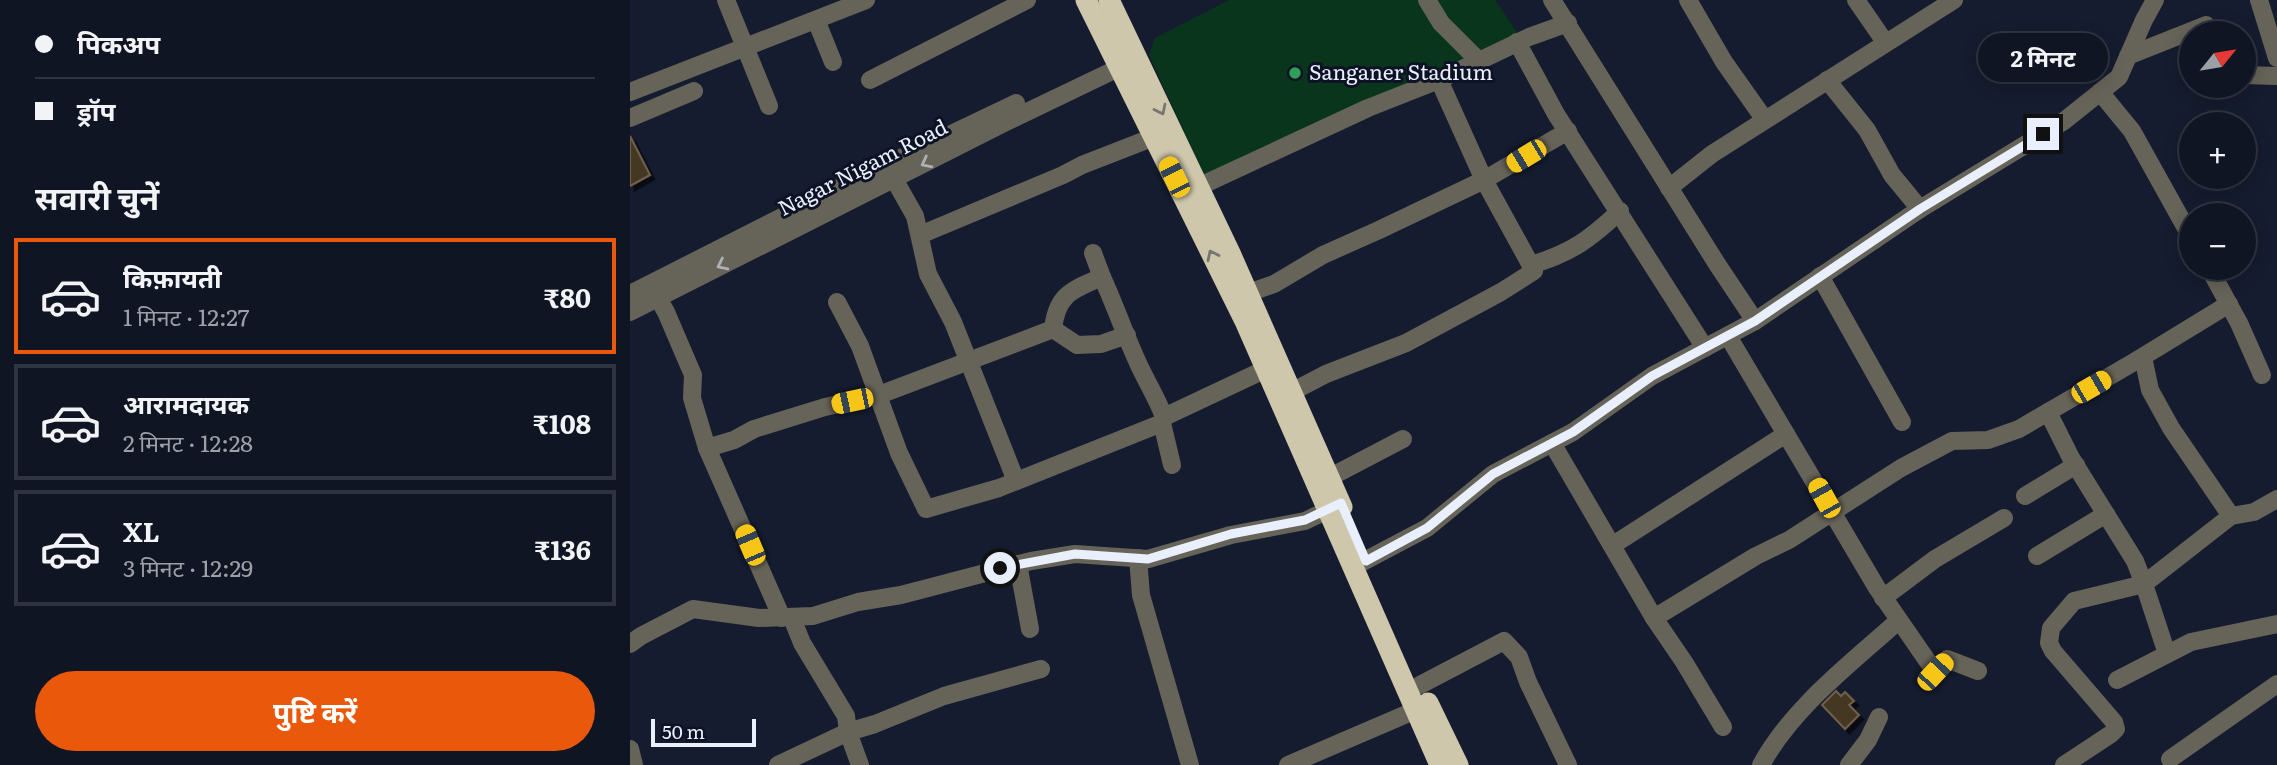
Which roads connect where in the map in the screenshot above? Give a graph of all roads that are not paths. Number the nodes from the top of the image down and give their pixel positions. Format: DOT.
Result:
graph roads {
  1 [pos="726,0"];
  2 [pos="866,0"];
  3 [pos="1027,0"];
  4 [pos="1086,0"];
  5 [pos="1109,0"];
  6 [pos="1427,0"];
  7 [pos="1552,0"];
  8 [pos="1688,0"];
  9 [pos="1856,0"];
  10 [pos="1954,0"];
  11 [pos="2155,0"];
  12 [pos="2259,0"];
  13 [pos="816,20"];
  14 [pos="1568,23"];
  15 [pos="2179,36"];
  16 [pos="1517,42"];
  17 [pos="1885,42"];
  18 [pos="746,46"];
  19 [pos="2128,56"];
  20 [pos="1125,58"];
  21 [pos="2277,58"];
  22 [pos="1479,61"];
  23 [pos="833,62"];
  24 [pos="2256,75"];
  25 [pos="2277,76"];
  26 [pos="870,79"];
  27 [pos="1439,80"];
  28 [pos="1827,80"];
  29 [pos="694,91"];
  30 [pos="630,92"];
  31 [pos="2100,92"];
  32 [pos="769,106"];
  33 [pos="630,118"];
  34 [pos="1765,120"];
  35 [pos="1568,131"];
  36 [pos="1154,137"];
  37 [pos="894,179"];
  38 [pos="1484,180"];
  39 [pos="1198,187"];
  40 [pos="1669,187"];
  41 [pos="1920,209"];
  42 [pos="1620,211"];
  43 [pos="2179,215"];
  44 [pos="920,235"];
  45 [pos="1093,253"];
  46 [pos="1531,265"];
  47 [pos="1820,276"];
  48 [pos="1102,277"];
  49 [pos="2216,280"];
  50 [pos="1248,293"];
  51 [pos="630,294"];
  52 [pos="658,298"];
  53 [pos="837,302"];
  54 [pos="2229,304"];
  55 [pos="630,312"];
  56 [pos="1755,321"];
  57 [pos="1053,329"];
  58 [pos="1127,335"];
  59 [pos="1728,336"];
  60 [pos="1705,348"];
  61 [pos="2143,357"];
  62 [pos="969,361"];
  63 [pos="1266,369"];
  64 [pos="2262,375"];
  65 [pos="879,395"];
  66 [pos="1286,395"];
  67 [pos="2048,412"];
  68 [pos="1163,420"];
  69 [pos="1902,422"];
  70 [pos="1786,433"];
  71 [pos="1403,439"];
  72 [pos="1552,443"];
  73 [pos="708,448"];
  74 [pos="1172,465"];
  75 [pos="2076,465"];
  76 [pos="1016,481"];
  77 [pos="1323,481"];
  78 [pos="2025,496"];
  79 [pos="2277,499"];
  80 [pos="1334,506"];
  81 [pos="1832,512"];
  82 [pos="2106,514"];
  83 [pos="2231,516"];
  84 [pos="2004,518"];
  85 [pos="1613,545"];
  86 [pos="2037,556"];
  87 [pos="1138,558"];
  88 [pos="1018,564"];
  89 [pos="1360,564"];
  90 [pos="2144,584"];
  91 [pos="1883,598"];
  92 [pos="787,618"];
  93 [pos="1654,618"];
  94 [pos="1898,621"];
  95 [pos="2277,624"];
  96 [pos="1030,629"];
  97 [pos="630,644"];
  98 [pos="2167,654"];
  99 [pos="1041,669"];
  100 [pos="1978,671"];
  101 [pos="2117,680"];
  102 [pos="2277,684"];
  103 [pos="1420,685"];
  104 [pos="1416,710"];
  105 [pos="1879,717"];
  106 [pos="1723,727"];
  107 [pos="848,732"];
  108 [pos="630,748"];
  109 [pos="2170,759"];
  110 [pos="1854,763"];
  111 [pos="634,765"];
  112 [pos="778,765"];
  113 [pos="860,765"];
  114 [pos="1190,765"];
  115 [pos="1288,765"];
  116 [pos="1440,765"];
  117 [pos="1458,765"];
  118 [pos="1568,765"];
  119 [pos="1761,765"];
  120 [pos="2064,765"];
  1 -- 18 [label="street"];
  2 -- 13 [label="street"];
  3 -- 26 [label="street"];
  4 -- 20 [label="highway"];
  5 -- 20 [label="highway"];
  6 -- 22 [label="street"];
  7 -- 14 [label="street"];
  8 -- 34 [label="street"];
  9 -- 17 [label="street"];
  10 -- 17 [label="street"];
  11 -- 19 [label="street"];
  12 -- 21 [label="street"];
  13 -- 18 [label="street"];
  13 -- 23 [label="street"];
  14 -- 16 [label="street"];
  14 -- 40 [label="street"];
  15 -- 19 [label="street"];
  16 -- 22 [label="street"];
  16 -- 35 [label="street"];
  17 -- 28 [label="street"];
  18 -- 30 [label="street"];
  18 -- 32 [label="street"];
  19 -- 31 [label="street"];
  20 -- 36 [label="highway"];
  20 -- 37 [label="street, Nagar Nigam Road, one-way"];
  20 -- 39 [label="highway, one-way"];
  20 -- 51 [label="street, Nagar Nigam Road"];
  22 -- 27 [label="street"];
  24 -- 25 [label="street"];
  27 -- 38 [label="street"];
  27 -- 39 [label="street"];
  28 -- 34 [label="street"];
  28 -- 41 [label="street"];
  29 -- 33 [label="street"];
  31 -- 41 [label="street"];
  31 -- 43 [label="street"];
  34 -- 40 [label="street"];
  35 -- 38 [label="street"];
  35 -- 42 [label="street"];
  36 -- 44 [label="street"];
  63 -- 36 [label="highway, one-way"];
  37 -- 44 [label="street"];
  37 -- 52 [label="street, Nagar Nigam Road, one-way"];
  38 -- 46 [label="street"];
  38 -- 50 [label="street"];
  39 -- 50 [label="highway"];
  40 -- 56 [label="street"];
  41 -- 47 [label="street"];
  42 -- 46 [label="street"];
  42 -- 60 [label="street"];
  44 -- 62 [label="street"];
  45 -- 48 [label="street"];
  46 -- 66 [label="street"];
  47 -- 56 [label="street"];
  47 -- 69 [label="street"];
  48 -- 57 [label="street"];
  48 -- 58 [label="street"];
  49 -- 54 [label="street"];
  50 -- 66 [label="highway"];
  52 -- 55 [label="street, Nagar Nigam Road"];
  52 -- 73 [label="street"];
  53 -- 65 [label="street"];
  54 -- 61 [label="street"];
  54 -- 64 [label="street"];
  56 -- 59 [label="street"];
  57 -- 58 [label="street"];
  57 -- 62 [label="street"];
  58 -- 68 [label="street"];
  59 -- 60 [label="street"];
  59 -- 70 [label="street"];
  60 -- 72 [label="street"];
  61 -- 67 [label="street"];
  61 -- 83 [label="street"];
  62 -- 65 [label="street"];
  62 -- 76 [label="street"];
  63 -- 66 [label="highway"];
  63 -- 68 [label="street"];
  65 -- 73 [label="street"];
  65 -- 76 [label="street"];
  66 -- 77 [label="highway"];
  67 -- 75 [label="street"];
  67 -- 81 [label="street"];
  68 -- 74 [label="street"];
  68 -- 76 [label="street"];
  70 -- 81 [label="street"];
  70 -- 85 [label="street"];
  71 -- 77 [label="street"];
  72 -- 85 [label="street"];
  72 -- 89 [label="street"];
  73 -- 92 [label="street"];
  75 -- 78 [label="street"];
  75 -- 82 [label="street"];
  77 -- 80 [label="highway"];
  79 -- 83 [label="street"];
  80 -- 87 [label="street"];
  80 -- 89 [label="highway"];
  81 -- 91 [label="street"];
  81 -- 93 [label="street"];
  82 -- 86 [label="street"];
  82 -- 90 [label="street"];
  83 -- 90 [label="street"];
  84 -- 91 [label="street"];
  85 -- 93 [label="street"];
  87 -- 88 [label="street"];
  87 -- 114 [label="street"];
  88 -- 92 [label="street"];
  88 -- 96 [label="street"];
  89 -- 103 [label="highway"];
  89 -- 104 [label="highway"];
  90 -- 98 [label="street"];
  90 -- 120 [label="street"];
  91 -- 94 [label="street"];
  92 -- 97 [label="street"];
  92 -- 107 [label="street"];
  93 -- 106 [label="street"];
  94 -- 100 [label="street"];
  94 -- 119 [label="street"];
  95 -- 98 [label="street"];
  98 -- 101 [label="street"];
  99 -- 107 [label="street"];
  102 -- 109 [label="street"];
  103 -- 117 [label="highway"];
  103 -- 118 [label="street"];
  104 -- 115 [label="street"];
  104 -- 116 [label="highway"];
  105 -- 110 [label="street"];
  107 -- 112 [label="street"];
  107 -- 113 [label="street"];
  108 -- 111 [label="street"];
}
